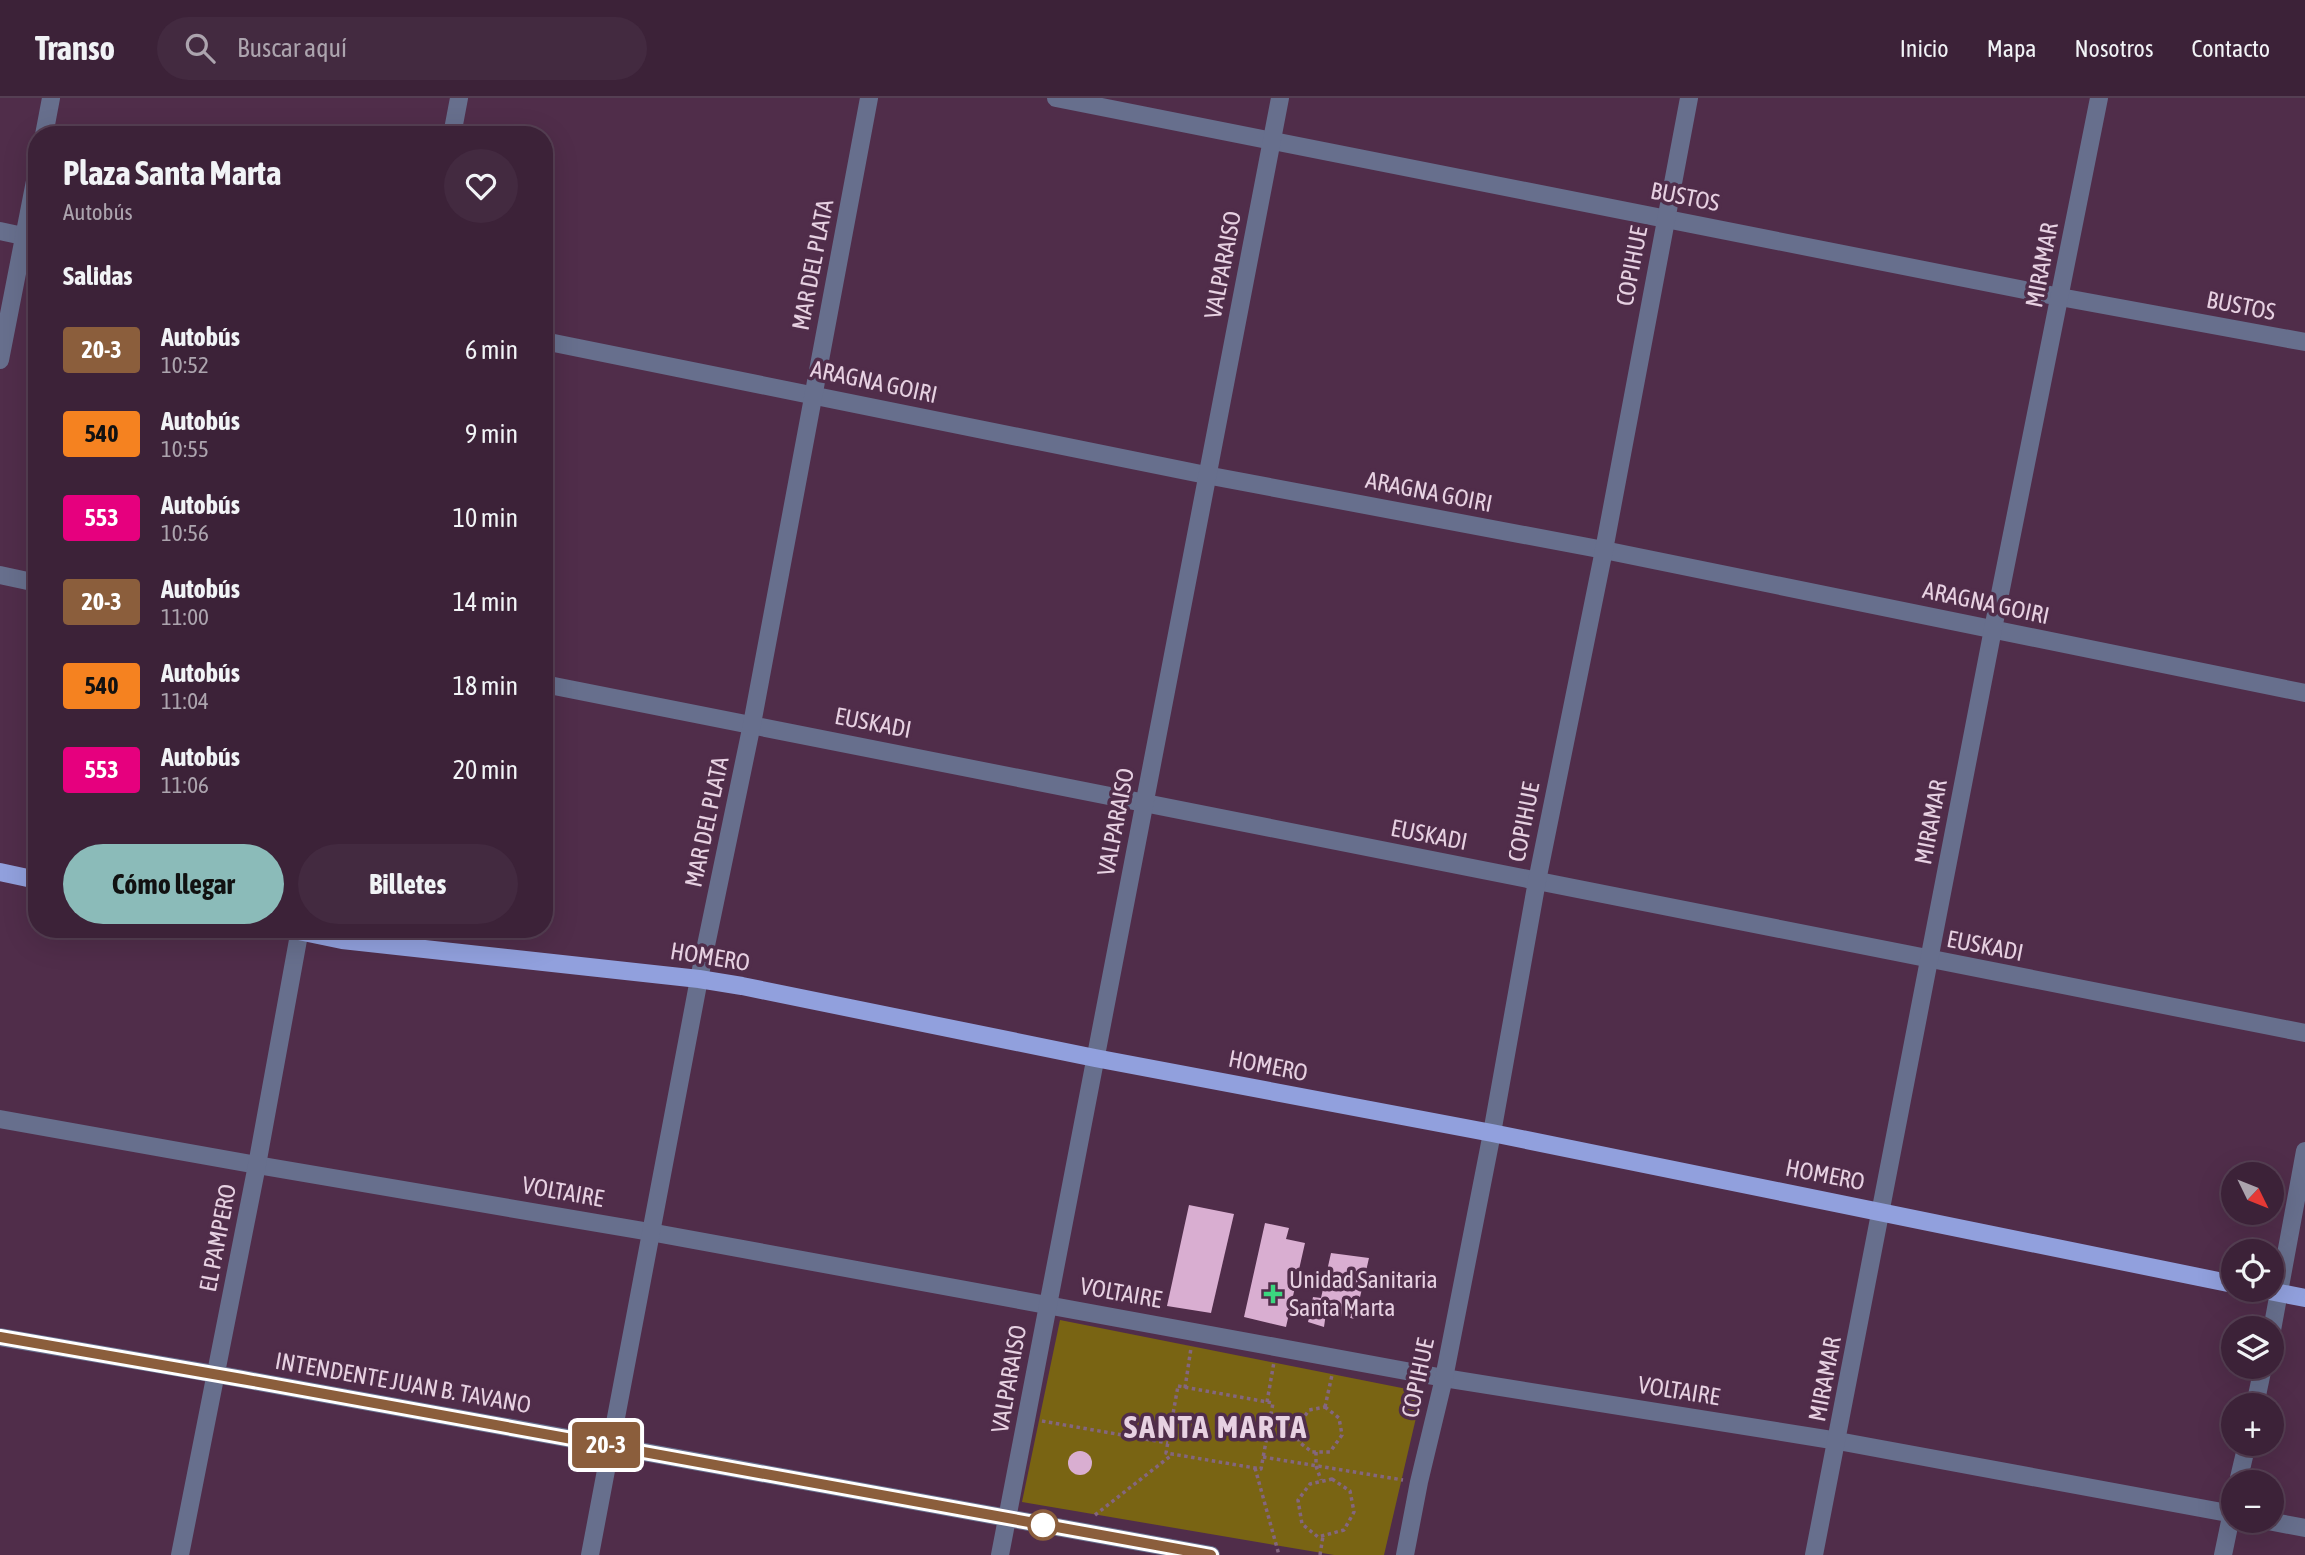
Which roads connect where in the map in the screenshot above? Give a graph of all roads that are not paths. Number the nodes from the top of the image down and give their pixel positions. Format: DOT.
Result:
graph roads {
  1 [pos="51,98"];
  2 [pos="459,98"];
  3 [pos="869,98"];
  4 [pos="1056,98"];
  5 [pos="1280,98"];
  6 [pos="1689,98"];
  7 [pos="2099,98"];
  8 [pos="46,126"];
  9 [pos="454,126"];
  10 [pos="1272,140"];
  11 [pos="1666,219"];
  12 [pos="0,231"];
  13 [pos="28,237"];
  14 [pos="28,245"];
  15 [pos="2060,297"];
  16 [pos="2305,342"];
  17 [pos="553,343"];
  18 [pos="0,360"];
  19 [pos="814,394"];
  20 [pos="1206,475"];
  21 [pos="1604,550"];
  22 [pos="0,575"];
  23 [pos="28,581"];
  24 [pos="1993,629"];
  25 [pos="553,686"];
  26 [pos="2305,693"];
  27 [pos="752,724"];
  28 [pos="1145,803"];
  29 [pos="0,872"];
  30 [pos="28,878"];
  31 [pos="1537,881"];
  32 [pos="295,938"];
  33 [pos="333,938"];
  34 [pos="1930,960"];
  35 [pos="699,979"];
  36 [pos="2305,1033"];
  37 [pos="1095,1058"];
  38 [pos="0,1119"];
  39 [pos="1492,1133"];
  40 [pos="2305,1151"];
  41 [pos="257,1165"];
  42 [pos="1881,1212"];
  43 [pos="650,1232"];
  44 [pos="2284,1240"];
  45 [pos="2221,1281"];
  46 [pos="2284,1294"];
  47 [pos="2305,1298"];
  48 [pos="1048,1305"];
  49 [pos="0,1337"];
  50 [pos="215,1374"];
  51 [pos="1444,1378"];
  52 [pos="1838,1441"];
  53 [pos="611,1446"];
  54 [pos="2221,1510"];
  55 [pos="1007,1517"];
  56 [pos="2284,1524"];
  57 [pos="2305,1528"];
  58 [pos="2228,1533"];
  59 [pos="180,1555"];
  60 [pos="590,1555"];
  61 [pos="1000,1555"];
  62 [pos="1211,1555"];
  63 [pos="1405,1555"];
  64 [pos="1814,1555"];
  65 [pos="2223,1555"];
  1 -- 8 [label="street"];
  2 -- 9 [label="street"];
  3 -- 19 [label="street, MAR DEL PLATA"];
  4 -- 10 [label="street, BUSTOS"];
  5 -- 10 [label="street, VALPARAISO"];
  6 -- 11 [label="street, COPIHUE"];
  7 -- 15 [label="street, MIRAMAR"];
  10 -- 11 [label="street, BUSTOS"];
  10 -- 20 [label="street, VALPARAISO"];
  11 -- 15 [label="street, BUSTOS"];
  11 -- 21 [label="street, COPIHUE"];
  12 -- 13 [label="street"];
  14 -- 18 [label="street"];
  15 -- 16 [label="street, BUSTOS"];
  15 -- 24 [label="street, MIRAMAR"];
  17 -- 19 [label="street, ARAGNA GOIRI"];
  19 -- 20 [label="street, ARAGNA GOIRI"];
  19 -- 27 [label="street, MAR DEL PLATA"];
  20 -- 21 [label="street, ARAGNA GOIRI"];
  20 -- 28 [label="street, VALPARAISO"];
  21 -- 24 [label="street, ARAGNA GOIRI"];
  21 -- 31 [label="street, COPIHUE"];
  22 -- 23 [label="street"];
  24 -- 26 [label="street, ARAGNA GOIRI"];
  24 -- 34 [label="street, MIRAMAR"];
  25 -- 27 [label="street, EUSKADI"];
  27 -- 28 [label="street, EUSKADI"];
  27 -- 35 [label="street, MAR DEL PLATA"];
  28 -- 31 [label="street, EUSKADI"];
  28 -- 37 [label="street, VALPARAISO"];
  29 -- 30 [label="main road"];
  31 -- 34 [label="street, EUSKADI"];
  31 -- 39 [label="street, COPIHUE"];
  32 -- 41 [label="street, EL PAMPERO"];
  33 -- 35 [label="main road, HOMERO"];
  34 -- 36 [label="street, EUSKADI"];
  34 -- 42 [label="street, MIRAMAR"];
  35 -- 37 [label="main road, HOMERO"];
  35 -- 43 [label="street, MAR DEL PLATA"];
  37 -- 39 [label="main road, HOMERO"];
  37 -- 48 [label="street, VALPARAISO"];
  38 -- 41 [label="street, VOLTAIRE"];
  39 -- 42 [label="main road, HOMERO"];
  39 -- 51 [label="street, COPIHUE"];
  40 -- 44 [label="street"];
  41 -- 43 [label="street, VOLTAIRE"];
  41 -- 50 [label="street, EL PAMPERO"];
  42 -- 45 [label="main road, HOMERO"];
  42 -- 52 [label="street, MIRAMAR"];
  43 -- 48 [label="street, VOLTAIRE"];
  43 -- 53 [label="street, MAR DEL PLATA"];
  46 -- 47 [label="main road"];
  48 -- 51 [label="street, VOLTAIRE"];
  48 -- 55 [label="street, VALPARAISO"];
  49 -- 50 [label="street, INTENDENTE JUAN B. TAVANO"];
  50 -- 53 [label="street, INTENDENTE JUAN B. TAVANO"];
  50 -- 59 [label="street, EL PAMPERO"];
  51 -- 52 [label="street, VOLTAIRE"];
  51 -- 63 [label="street, COPIHUE"];
  52 -- 54 [label="street, VOLTAIRE"];
  52 -- 64 [label="street, MIRAMAR"];
  53 -- 55 [label="street, INTENDENTE JUAN B. TAVANO"];
  53 -- 60 [label="street, MAR DEL PLATA"];
  55 -- 61 [label="street, VALPARAISO"];
  55 -- 62 [label="street, INTENDENTE JUAN B. TAVANO"];
  56 -- 57 [label="street"];
  58 -- 65 [label="street"];
}
